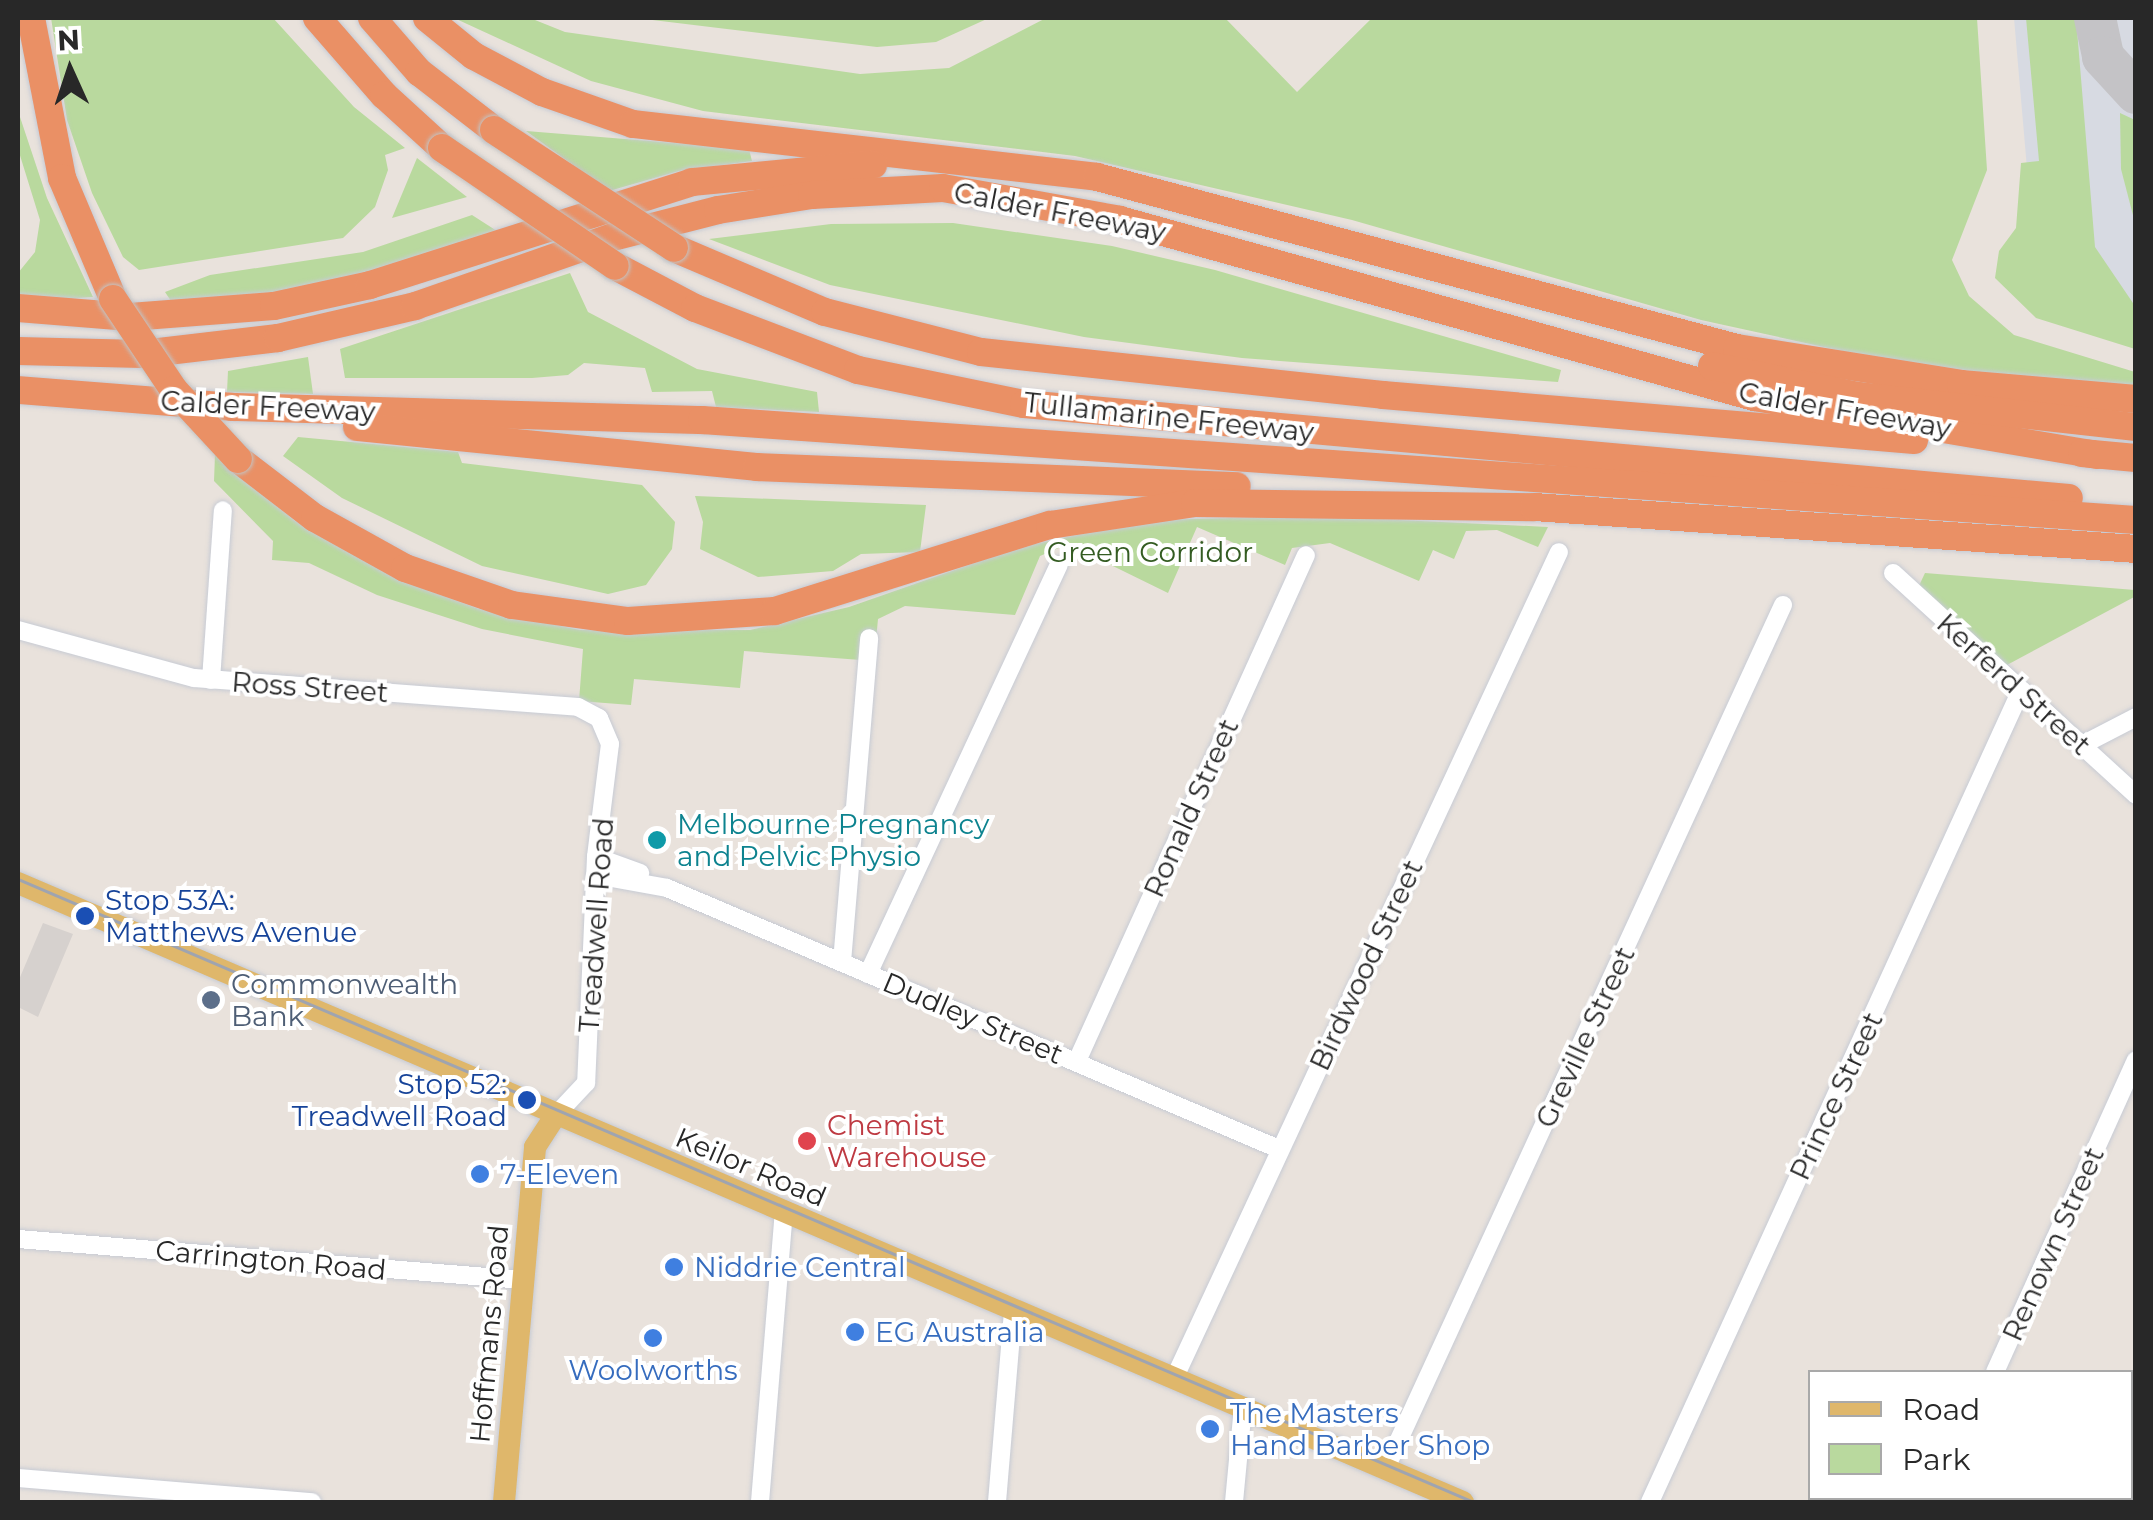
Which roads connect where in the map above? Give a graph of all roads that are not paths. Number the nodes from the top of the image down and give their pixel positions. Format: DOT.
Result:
graph roads {
  1 [pos="31,18"];
  2 [pos="317,18"];
  3 [pos="372,18"];
  4 [pos="427,18"];
  5 [pos="18,52"];
  6 [pos="51,138"];
  7 [pos="1024,167"];
  8 [pos="943,188"];
  9 [pos="18,308"];
  10 [pos="18,351"];
  11 [pos="18,390"];
  12 [pos="2136,401"];
  13 [pos="232,407"];
  14 [pos="2136,426"];
  15 [pos="2097,454"];
  16 [pos="2136,458"];
  17 [pos="1442,504"];
  18 [pos="2136,504"];
  19 [pos="223,510"];
  20 [pos="2136,520"];
  21 [pos="2136,550"];
  22 [pos="1559,552"];
  23 [pos="1306,555"];
  24 [pos="1059,565"];
  25 [pos="1892,574"];
  26 [pos="1782,606"];
  27 [pos="18,630"];
  28 [pos="869,638"];
  29 [pos="211,680"];
  30 [pos="2021,690"];
  31 [pos="2136,717"];
  32 [pos="603,723"];
  33 [pos="2082,745"];
  34 [pos="2136,796"];
  35 [pos="596,866"];
  36 [pos="18,883"];
  37 [pos="842,962"];
  38 [pos="868,974"];
  39 [pos="2136,1060"];
  40 [pos="1077,1062"];
  41 [pos="555,1116"];
  42 [pos="1280,1150"];
  43 [pos="784,1213"];
  44 [pos="18,1239"];
  45 [pos="524,1280"];
  46 [pos="1013,1310"];
  47 [pos="1996,1370"];
  48 [pos="1174,1379"];
  49 [pos="1243,1408"];
  50 [pos="1386,1468"];
  51 [pos="18,1478"];
  52 [pos="312,1502"];
  53 [pos="504,1502"];
  54 [pos="760,1502"];
  55 [pos="997,1502"];
  56 [pos="1234,1502"];
  57 [pos="1463,1502"];
  58 [pos="1650,1502"];
  1 -- 6 [label="highway"];
  2 -- 18 [label="highway, Tullamarine Freeway, bridge"];
  3 -- 15 [label="highway, Tullamarine Freeway, bridge"];
  4 -- 7 [label="highway"];
  5 -- 6 [label="highway"];
  6 -- 17 [label="highway, bridge"];
  7 -- 9 [label="highway"];
  7 -- 12 [label="highway"];
  8 -- 10 [label="highway, Calder Freeway"];
  8 -- 14 [label="highway"];
  8 -- 15 [label="highway, Calder Freeway"];
  11 -- 13 [label="highway, Calder Freeway"];
  13 -- 17 [label="highway"];
  13 -- 20 [label="highway, Calder Freeway"];
  15 -- 16 [label="highway, Tullamarine Freeway"];
  17 -- 21 [label="highway"];
  19 -- 29 [label="street"];
  22 -- 42 [label="street, Birdwood Street"];
  23 -- 40 [label="street, Ronald Street"];
  24 -- 38 [label="street"];
  25 -- 30 [label="street, Kerferd Street"];
  26 -- 50 [label="street, Greville Street"];
  27 -- 29 [label="street, Ross Street"];
  28 -- 37 [label="street"];
  29 -- 32 [label="street, Ross Street"];
  30 -- 33 [label="street, Kerferd Street"];
  30 -- 58 [label="street, Prince Street"];
  31 -- 33 [label="street"];
  32 -- 35 [label="street, Treadwell Road"];
  33 -- 34 [label="street, Kerferd Street"];
  35 -- 37 [label="street, Dudley Street"];
  35 -- 41 [label="street, Treadwell Road"];
  36 -- 41 [label="main road, Keilor Road"];
  37 -- 38 [label="street, Dudley Street"];
  38 -- 40 [label="street, Dudley Street"];
  39 -- 47 [label="street, Renown Street"];
  40 -- 42 [label="street, Dudley Street"];
  41 -- 43 [label="main road, Keilor Road"];
  41 -- 45 [label="main road, Hoffmans Road"];
  42 -- 48 [label="street, Birdwood Street"];
  43 -- 46 [label="main road, Keilor Road"];
  43 -- 54 [label="street"];
  44 -- 45 [label="street, Carrington Road"];
  45 -- 53 [label="main road, Hoffmans Road"];
  46 -- 48 [label="main road, Keilor Road"];
  46 -- 55 [label="street"];
  48 -- 49 [label="main road, Keilor Road"];
  49 -- 50 [label="main road, Keilor Road"];
  49 -- 56 [label="street"];
  50 -- 57 [label="main road, Keilor Road"];
  51 -- 52 [label="street"];
}
